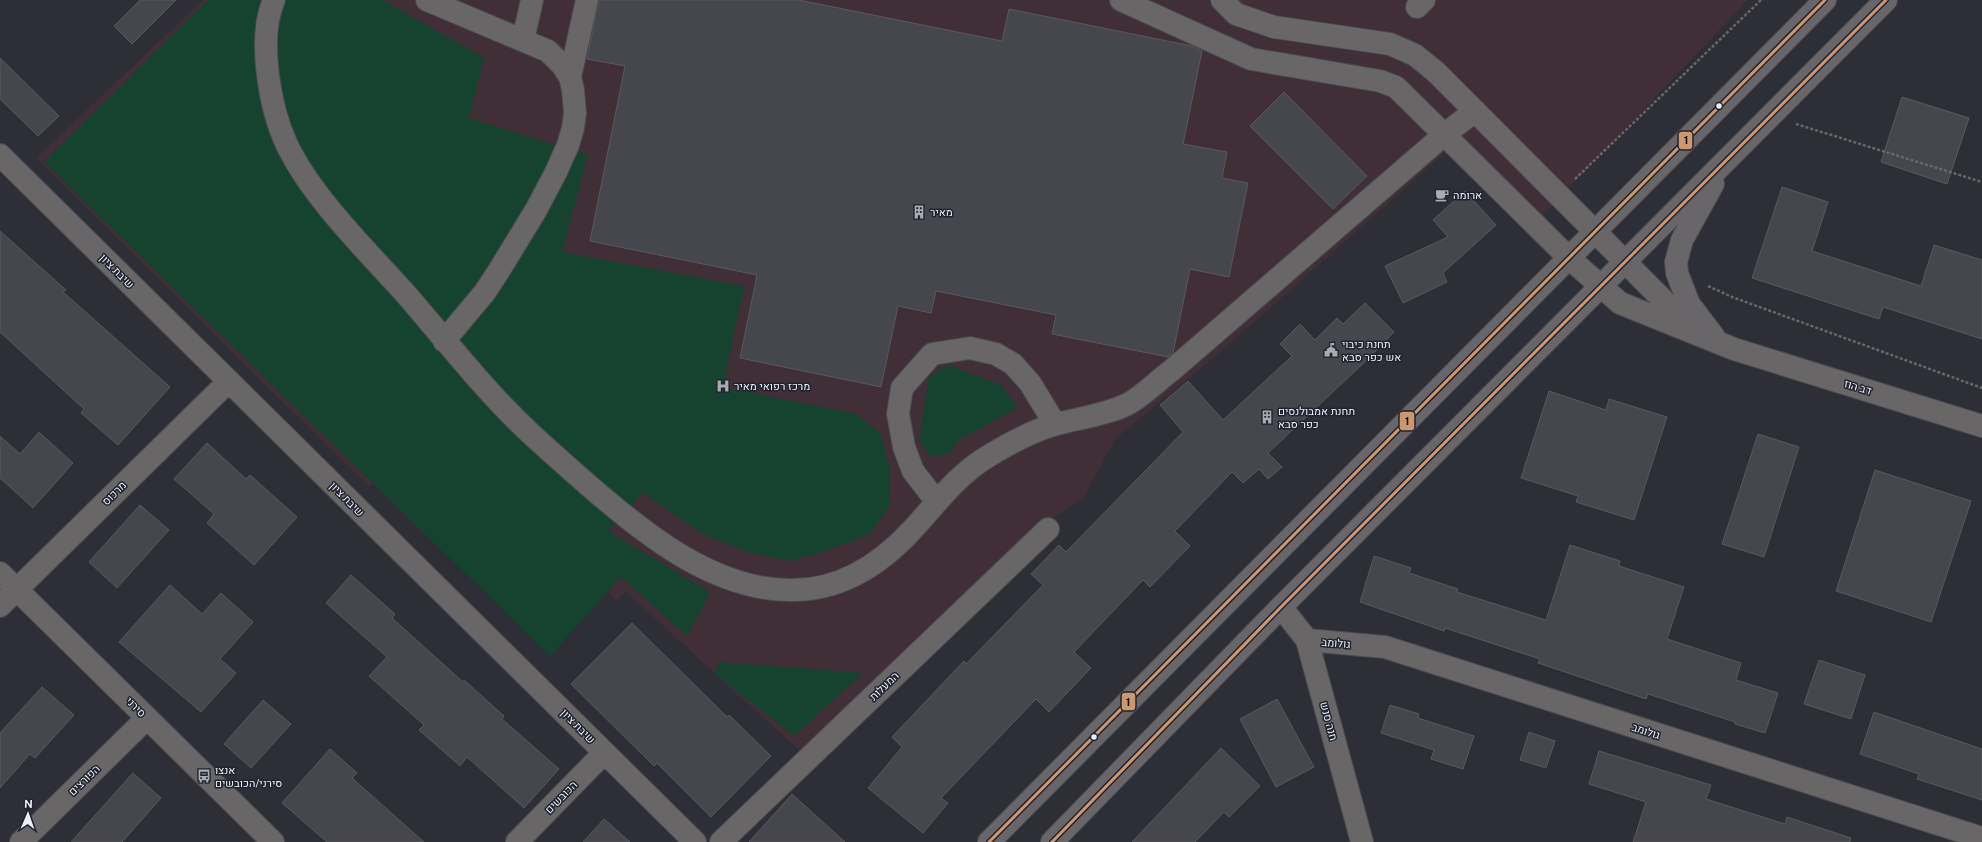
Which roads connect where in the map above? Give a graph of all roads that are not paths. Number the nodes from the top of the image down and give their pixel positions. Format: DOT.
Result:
graph roads {
  1 [pos="274,0"];
  2 [pos="426,0"];
  3 [pos="532,0"];
  4 [pos="587,0"];
  5 [pos="1121,0"];
  6 [pos="1222,0"];
  7 [pos="1825,0"];
  8 [pos="1886,0"];
  9 [pos="523,40"];
  10 [pos="570,77"];
  11 [pos="1475,111"];
  12 [pos="1445,134"];
  13 [pos="0,155"];
  14 [pos="1726,161"];
  15 [pos="1596,231"];
  16 [pos="1569,258"];
  17 [pos="1626,262"];
  18 [pos="1601,286"];
  19 [pos="1714,337"];
  20 [pos="444,340"];
  21 [pos="1734,349"];
  22 [pos="229,381"];
  23 [pos="1055,424"];
  24 [pos="1982,426"];
  25 [pos="937,502"];
  26 [pos="1048,529"];
  27 [pos="0,573"];
  28 [pos="17,589"];
  29 [pos="0,606"];
  30 [pos="1281,608"];
  31 [pos="1307,640"];
  32 [pos="147,718"];
  33 [pos="604,753"];
  34 [pos="1982,838"];
  35 [pos="21,842"];
  36 [pos="273,842"];
  37 [pos="517,842"];
  38 [pos="695,842"];
  39 [pos="721,842"];
  40 [pos="989,842"];
  41 [pos="1052,842"];
  42 [pos="1362,842"];
  1 -- 20 [label="street"];
  2 -- 9 [label="street"];
  3 -- 9 [label="street"];
  4 -- 10 [label="street"];
  5 -- 12 [label="street, דב הוז"];
  6 -- 11 [label="street, דב הוז"];
  7 -- 15 [label="main road"];
  8 -- 14 [label="main road"];
  9 -- 10 [label="street"];
  10 -- 20 [label="street"];
  11 -- 12 [label="street"];
  11 -- 15 [label="street, דב הוז"];
  12 -- 16 [label="street, דב הוז"];
  12 -- 23 [label="street"];
  13 -- 22 [label="street, שיבת ציון"];
  14 -- 17 [label="main road"];
  14 -- 19 [label="main road"];
  15 -- 16 [label="main road"];
  15 -- 17 [label="street, דב הוז"];
  16 -- 18 [label="street, דב הוז"];
  16 -- 40 [label="main road"];
  17 -- 18 [label="main road"];
  17 -- 19 [label="street, דב הוז"];
  18 -- 21 [label="street, דב הוז"];
  18 -- 30 [label="main road"];
  19 -- 21 [label="street, דב הוז"];
  20 -- 25 [label="street"];
  21 -- 24 [label="street, דב הוז"];
  22 -- 28 [label="street, מרכוס"];
  22 -- 33 [label="street, שיבת ציון"];
  23 -- 25 [label="street"];
  23 -- 25 [label="street"];
  26 -- 39 [label="street, המעלות"];
  27 -- 28 [label="street, סירני"];
  28 -- 29 [label="street, מרכוס"];
  28 -- 32 [label="street, סירני"];
  30 -- 31 [label="street, חנה סנש"];
  30 -- 41 [label="main road"];
  31 -- 34 [label="street, גולומב"];
  31 -- 42 [label="street, חנה סנש"];
  32 -- 35 [label="street, הפורצים"];
  32 -- 36 [label="street, סירני"];
  33 -- 37 [label="street, הכובשים"];
  33 -- 38 [label="street, שיבת ציון"];
}
